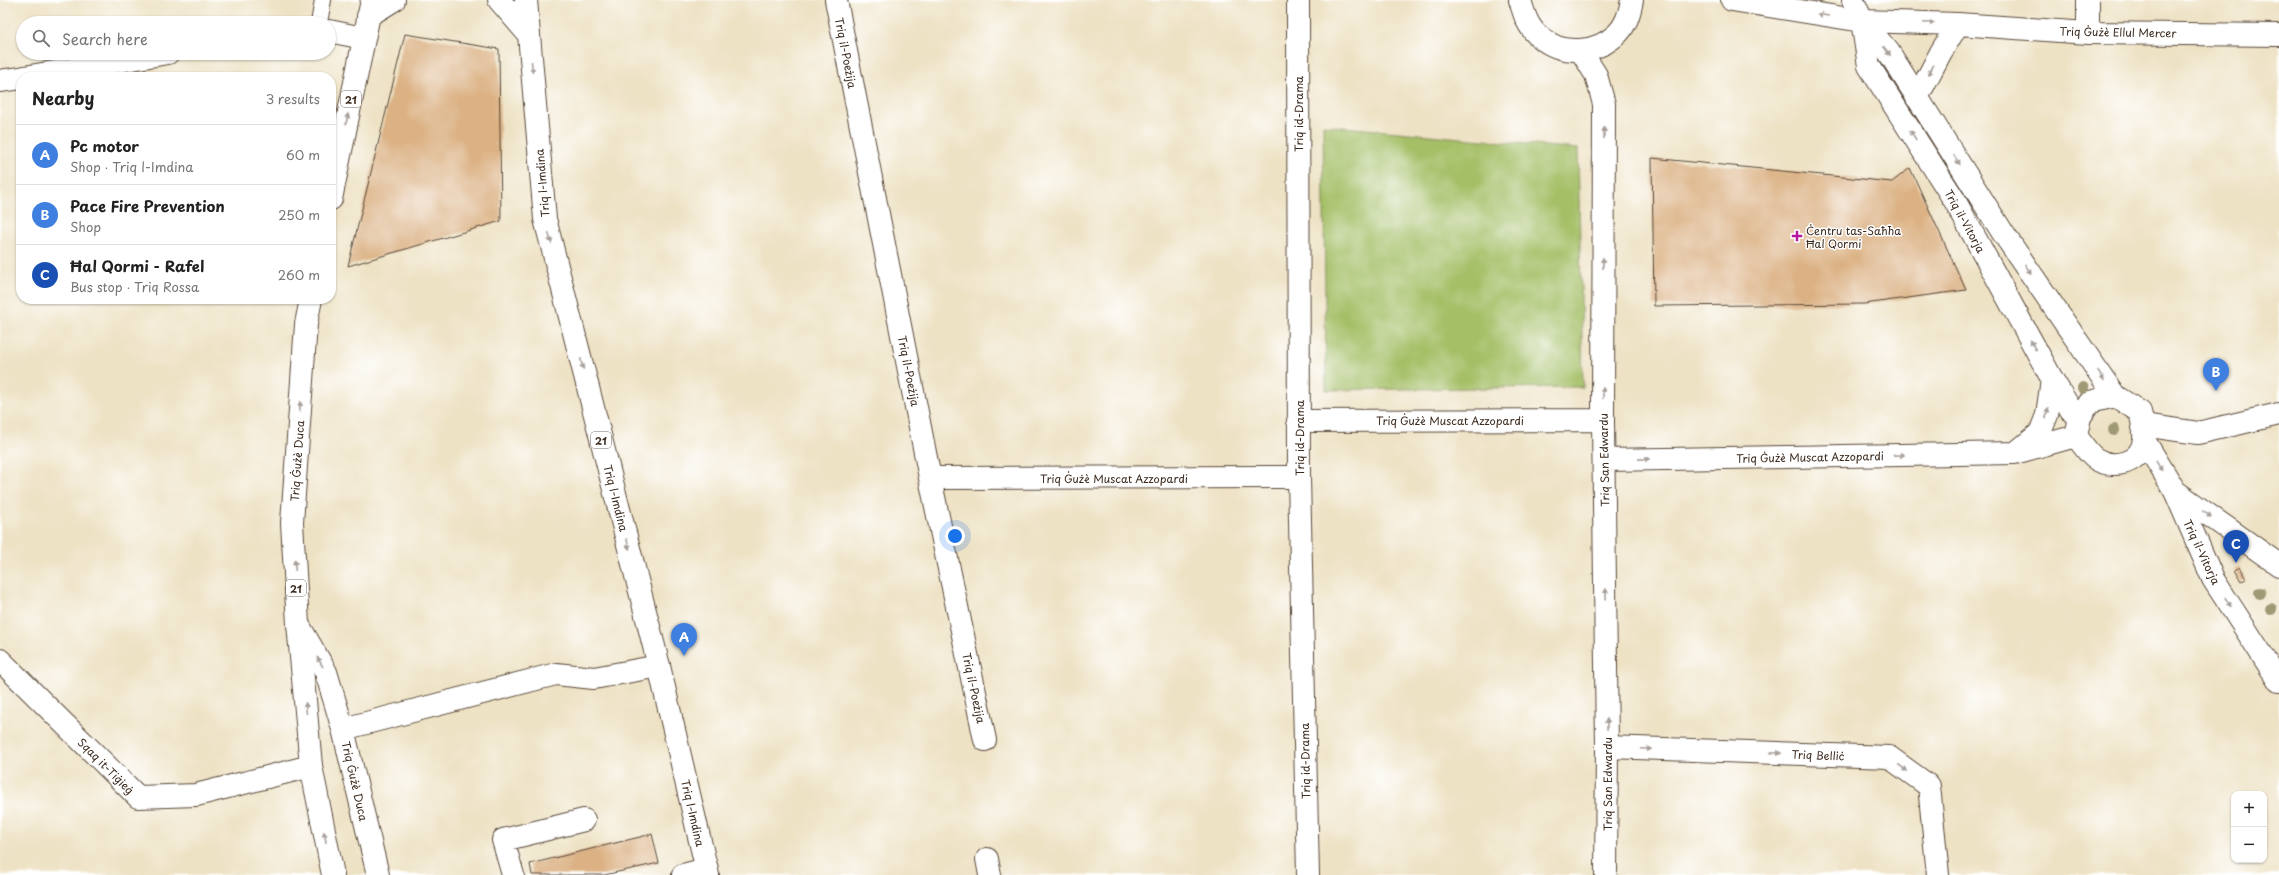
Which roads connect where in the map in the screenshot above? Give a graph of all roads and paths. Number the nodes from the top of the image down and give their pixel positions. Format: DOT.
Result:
graph roads {
  1 [pos="323,0"];
  2 [pos="394,0"];
  3 [pos="499,0"];
  4 [pos="526,0"];
  5 [pos="836,0"];
  6 [pos="1298,0"];
  7 [pos="1520,0"];
  8 [pos="1632,0"];
  9 [pos="1732,0"];
  10 [pos="1853,0"];
  11 [pos="2088,0"];
  12 [pos="370,8"];
  13 [pos="320,16"];
  14 [pos="1862,21"];
  15 [pos="1958,24"];
  16 [pos="336,32"];
  17 [pos="2088,33"];
  18 [pos="529,35"];
  19 [pos="2279,35"];
  20 [pos="363,38"];
  21 [pos="1581,51"];
  22 [pos="126,60"];
  23 [pos="54,72"];
  24 [pos="16,79"];
  25 [pos="0,81"];
  26 [pos="1917,98"];
  27 [pos="336,174"];
  28 [pos="310,304"];
  29 [pos="2052,379"];
  30 [pos="2115,396"];
  31 [pos="2279,414"];
  32 [pos="1603,420"];
  33 [pos="1298,421"];
  34 [pos="2078,427"];
  35 [pos="2144,433"];
  36 [pos="2015,453"];
  37 [pos="1604,460"];
  38 [pos="1299,477"];
  39 [pos="930,478"];
  40 [pos="2175,491"];
  41 [pos="2279,565"];
  42 [pos="298,624"];
  43 [pos="0,660"];
  44 [pos="659,666"];
  45 [pos="2279,681"];
  46 [pos="343,729"];
  47 [pos="986,740"];
  48 [pos="1608,747"];
  49 [pos="311,766"];
  50 [pos="584,820"];
  51 [pos="707,872"];
  52 [pos="333,875"];
  53 [pos="378,875"];
  54 [pos="513,875"];
  55 [pos="683,875"];
  56 [pos="1308,875"];
  57 [pos="1606,875"];
  58 [pos="1938,875"];
  1 -- 13 [label="lane"];
  2 -- 12 [label="main road"];
  3 -- 18 [label="main road"];
  4 -- 18 [label="main road, Triq l-Imdina / 21"];
  5 -- 39 [label="main road, Triq il-Poeżija"];
  6 -- 33 [label="main road, Triq id-Drama"];
  7 -- 21 [label="main road"];
  8 -- 21 [label="main road"];
  14 -- 9 [label="main road, Triq Ġużè Ellul Mercer, one-way"];
  10 -- 14 [label="main road, Triq il-Vitorja"];
  11 -- 17 [label="main road"];
  12 -- 20 [label="main road, 21"];
  14 -- 15 [label="main road, Triq Ġużè Ellul Mercer, one-way"];
  14 -- 26 [label="main road, Triq il-Vitorja, one-way"];
  29 -- 14 [label="main road, Triq il-Vitorja, one-way"];
  15 -- 17 [label="main road, Triq Ġużè Ellul Mercer"];
  15 -- 26 [label="main road, one-way"];
  16 -- 20 [label="main road"];
  17 -- 19 [label="main road, Triq Ġużè Ellul Mercer"];
  18 -- 44 [label="main road, Triq l-Imdina / 21, one-way"];
  27 -- 20 [label="main road, 21, one-way"];
  32 -- 21 [label="main road, Triq San Edwardu, one-way"];
  22 -- 23 [label="main road"];
  24 -- 25 [label="main road"];
  26 -- 30 [label="main road, Triq il-Vitorja, one-way"];
  42 -- 28 [label="main road, Triq Ġużè Duca / 21, one-way"];
  29 -- 34 [label="main road, Triq il-Vitorja"];
  36 -- 29 [label="main road, one-way"];
  30 -- 34 [label="main road"];
  30 -- 35 [label="main road, Triq il-Vitorja"];
  31 -- 35 [label="main road"];
  32 -- 33 [label="main road, Triq Ġużè Muscat Azzopardi"];
  32 -- 37 [label="main road, Triq San Edwardu"];
  33 -- 38 [label="main road, Triq id-Drama"];
  34 -- 35 [label="main road, Triq il-Vitorja"];
  34 -- 36 [label="main road, Triq Ġużè Muscat Azzopardi"];
  35 -- 40 [label="main road, Triq il-Vitorja, one-way"];
  37 -- 36 [label="main road, Triq Ġużè Muscat Azzopardi, one-way"];
  48 -- 37 [label="main road, Triq San Edwardu, one-way"];
  38 -- 39 [label="main road, Triq Ġużè Muscat Azzopardi"];
  38 -- 56 [label="main road, Triq id-Drama"];
  39 -- 47 [label="main road, Triq il-Poeżija"];
  40 -- 41 [label="main road, one-way"];
  40 -- 45 [label="main road, Triq il-Vitorja, one-way"];
  46 -- 42 [label="main road, Triq Ġużè Duca, one-way"];
  49 -- 42 [label="main road, Triq Ġużè Duca / 21, one-way"];
  43 -- 49 [label="main road, Sqaq it-Tiġieġ"];
  44 -- 46 [label="main road"];
  44 -- 51 [label="main road, Triq l-Imdina / 21"];
  46 -- 53 [label="main road, Triq Ġużè Duca"];
  48 -- 57 [label="main road, Triq San Edwardu"];
  48 -- 58 [label="main road, Triq Belliċ, one-way"];
  52 -- 49 [label="main road, Triq Ġużè Duca / 21, one-way"];
  50 -- 54 [label="main road"];
  51 -- 55 [label="main road"];
}
